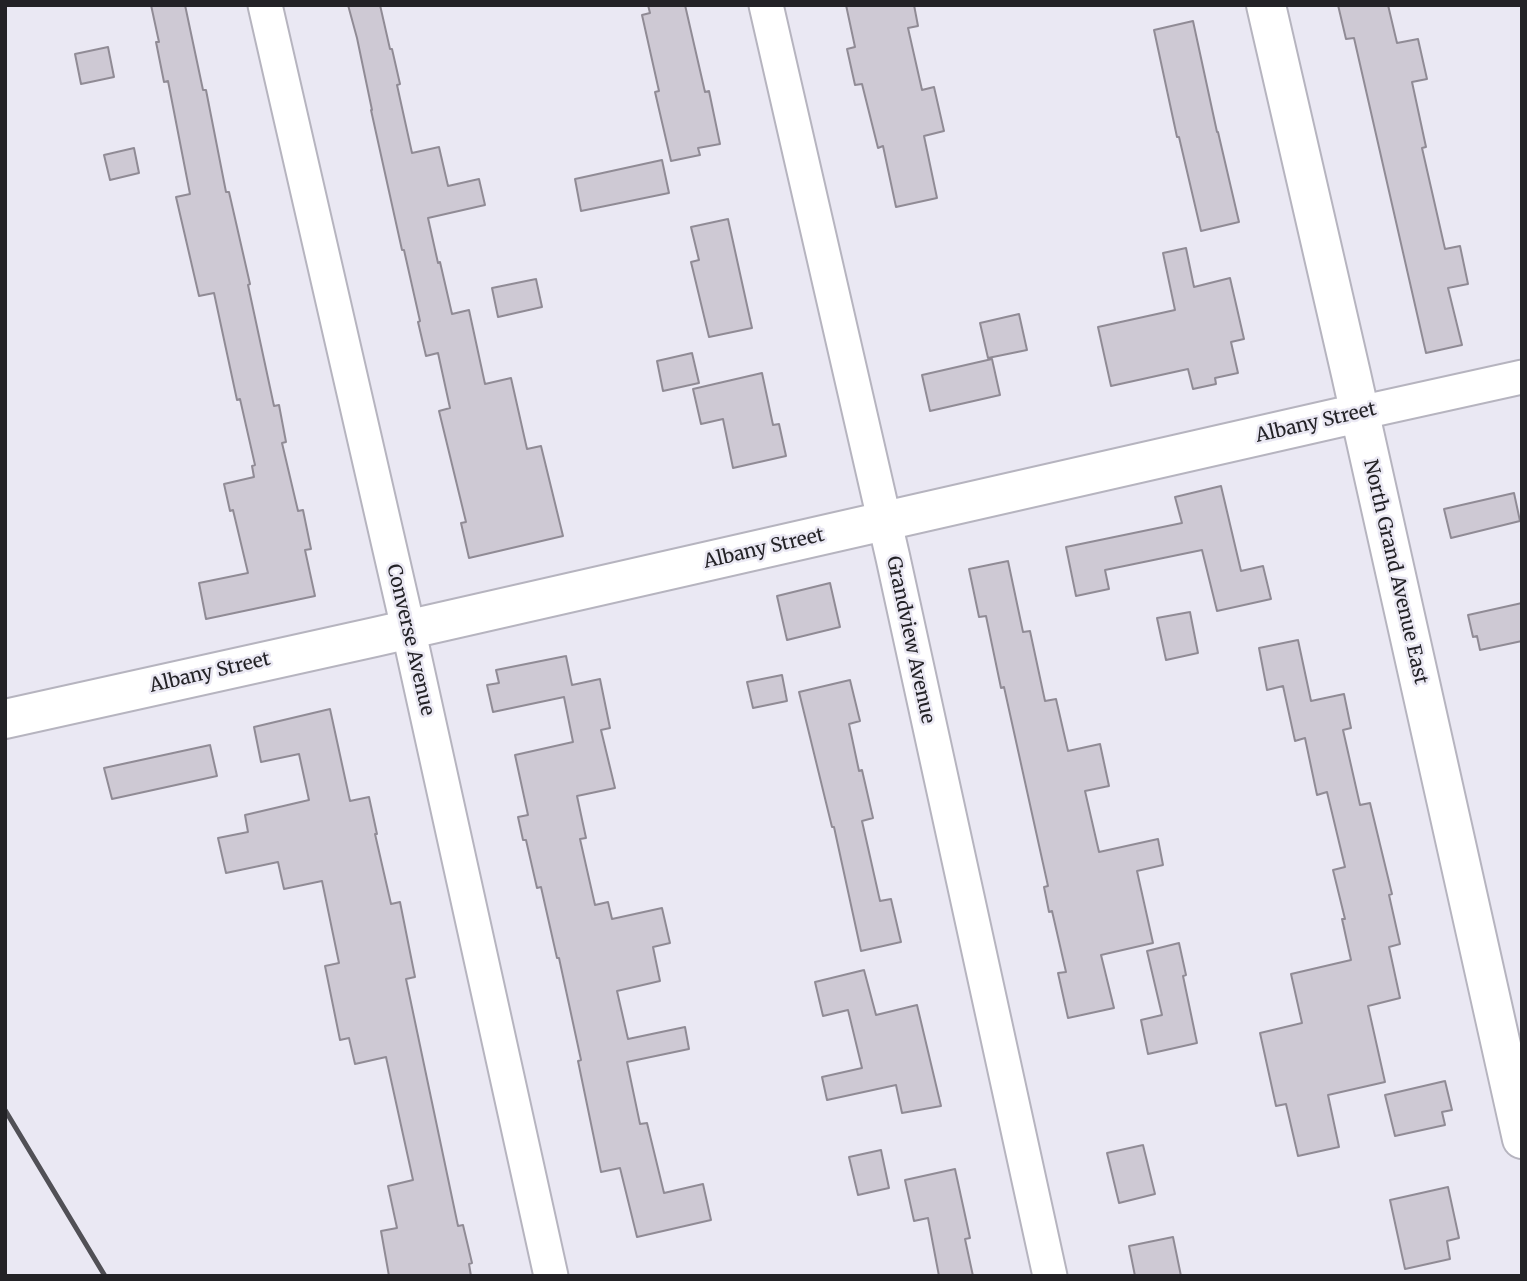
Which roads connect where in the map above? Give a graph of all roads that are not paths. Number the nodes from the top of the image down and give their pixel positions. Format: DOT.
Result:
graph roads {
  1 [pos="265,5"];
  2 [pos="766,5"];
  3 [pos="1266,5"];
  4 [pos="1522,377"];
  5 [pos="1359,413"];
  6 [pos="884,520"];
  7 [pos="408,628"];
  8 [pos="5,719"];
  9 [pos="1522,1139"];
  10 [pos="551,1276"];
  11 [pos="1050,1276"];
  1 -- 7 [label="street, Converse Avenue"];
  2 -- 6 [label="street, Grandview Avenue"];
  3 -- 5 [label="street, North Grand Avenue East"];
  4 -- 5 [label="street, Albany Street"];
  5 -- 6 [label="street, Albany Street"];
  5 -- 9 [label="street, North Grand Avenue East"];
  6 -- 7 [label="street, Albany Street"];
  6 -- 11 [label="street, Grandview Avenue"];
  7 -- 8 [label="street, Albany Street"];
  7 -- 10 [label="street, Converse Avenue"];
}
